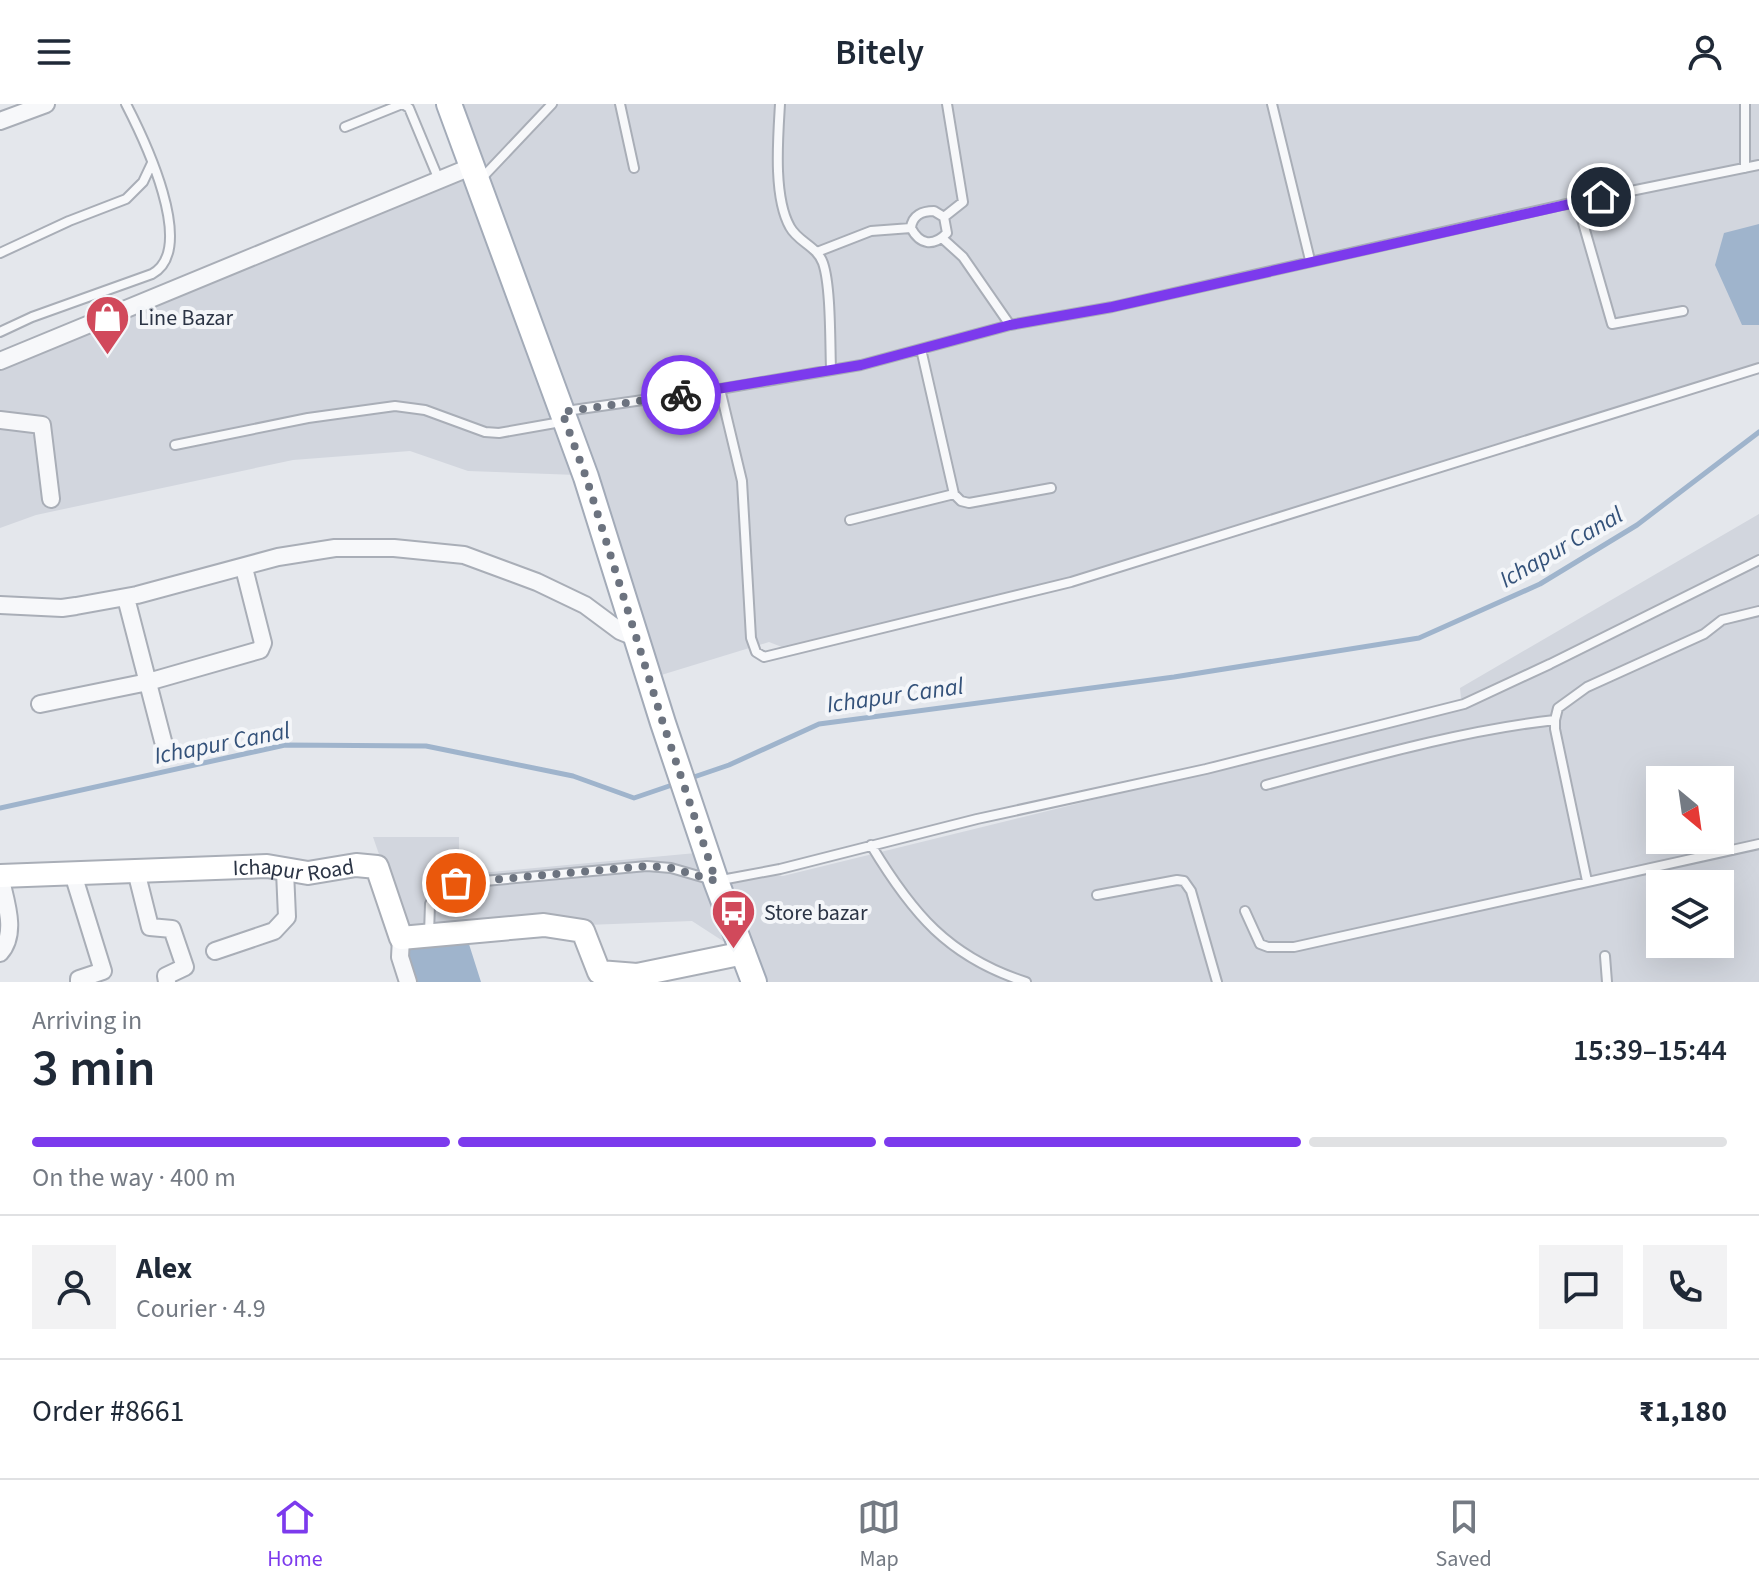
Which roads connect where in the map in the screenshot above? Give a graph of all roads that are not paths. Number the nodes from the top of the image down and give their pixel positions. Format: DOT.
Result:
graph roads {
  1 [pos="46,104"];
  2 [pos="126,104"];
  3 [pos="403,104"];
  4 [pos="449,104"];
  5 [pos="552,104"];
  6 [pos="620,104"];
  7 [pos="780,104"];
  8 [pos="947,104"];
  9 [pos="1272,104"];
  10 [pos="1745,104"];
  11 [pos="0,121"];
  12 [pos="345,127"];
  13 [pos="152,163"];
  14 [pos="1759,165"];
  15 [pos="634,168"];
  16 [pos="1745,168"];
  17 [pos="476,174"];
  18 [pos="439,180"];
  19 [pos="1577,202"];
  20 [pos="944,217"];
  21 [pos="911,228"];
  22 [pos="942,238"];
  23 [pos="817,252"];
  24 [pos="0,253"];
  25 [pos="1310,260"];
  26 [pos="1683,311"];
  27 [pos="1010,325"];
  28 [pos="0,332"];
  29 [pos="921,349"];
  30 [pos="0,361"];
  31 [pos="1759,368"];
  32 [pos="831,369"];
  33 [pos="720,389"];
  34 [pos="564,417"];
  35 [pos="0,420"];
  36 [pos="175,445"];
  37 [pos="1051,488"];
  38 [pos="954,494"];
  39 [pos="51,499"];
  40 [pos="850,520"];
  41 [pos="1759,560"];
  42 [pos="244,568"];
  43 [pos="0,595"];
  44 [pos="126,598"];
  45 [pos="0,605"];
  46 [pos="62,608"];
  47 [pos="1759,611"];
  48 [pos="637,638"];
  49 [pos="148,682"];
  50 [pos="40,704"];
  51 [pos="1555,720"];
  52 [pos="163,741"];
  53 [pos="1266,785"];
  54 [pos="1759,844"];
  55 [pos="871,845"];
  56 [pos="136,871"];
  57 [pos="285,871"];
  58 [pos="73,874"];
  59 [pos="0,876"];
  60 [pos="716,881"];
  61 [pos="1587,881"];
  62 [pos="1097,895"];
  63 [pos="1245,911"];
  64 [pos="429,935"];
  65 [pos="401,938"];
  66 [pos="215,951"];
  67 [pos="0,953"];
  68 [pos="744,953"];
  69 [pos="1605,956"];
  70 [pos="671,975"];
  71 [pos="596,977"];
  72 [pos="79,982"];
  73 [pos="167,982"];
  74 [pos="408,982"];
  75 [pos="754,982"];
  76 [pos="1026,982"];
  77 [pos="1217,982"];
  78 [pos="1607,982"];
  1 -- 11 [label="street"];
  2 -- 13 [label="lane"];
  3 -- 12 [label="lane"];
  3 -- 18 [label="lane"];
  4 -- 17 [label="main road"];
  5 -- 17 [label="lane"];
  6 -- 15 [label="lane"];
  7 -- 23 [label="lane"];
  8 -- 20 [label="lane"];
  9 -- 25 [label="lane"];
  10 -- 16 [label="lane"];
  13 -- 24 [label="lane"];
  13 -- 28 [label="lane"];
  14 -- 16 [label="lane"];
  16 -- 19 [label="lane"];
  17 -- 18 [label="street"];
  17 -- 34 [label="main road"];
  18 -- 30 [label="street"];
  19 -- 25 [label="lane"];
  19 -- 26 [label="lane"];
  20 -- 21 [label="lane"];
  20 -- 22 [label="lane"];
  21 -- 22 [label="lane"];
  21 -- 23 [label="lane"];
  22 -- 27 [label="lane"];
  23 -- 32 [label="lane"];
  25 -- 27 [label="lane"];
  27 -- 29 [label="lane"];
  29 -- 32 [label="lane"];
  29 -- 38 [label="lane"];
  31 -- 33 [label="lane"];
  32 -- 33 [label="lane"];
  33 -- 34 [label="lane"];
  34 -- 36 [label="lane"];
  34 -- 48 [label="main road"];
  35 -- 39 [label="street"];
  37 -- 38 [label="lane"];
  38 -- 40 [label="lane"];
  41 -- 55 [label="lane"];
  42 -- 44 [label="street"];
  42 -- 48 [label="street"];
  42 -- 49 [label="street"];
  43 -- 46 [label="street"];
  44 -- 46 [label="street"];
  44 -- 49 [label="street"];
  45 -- 46 [label="street"];
  47 -- 51 [label="lane"];
  48 -- 60 [label="main road"];
  49 -- 50 [label="street"];
  49 -- 52 [label="street"];
  51 -- 53 [label="lane"];
  51 -- 61 [label="lane"];
  54 -- 61 [label="lane"];
  55 -- 60 [label="lane"];
  55 -- 76 [label="lane"];
  56 -- 57 [label="street, Ichapur Road"];
  56 -- 58 [label="street, Ichapur Road"];
  56 -- 73 [label="street"];
  57 -- 65 [label="street, Ichapur Road"];
  57 -- 66 [label="street"];
  58 -- 59 [label="street, Ichapur Road"];
  58 -- 72 [label="street"];
  59 -- 67 [label="street"];
  60 -- 64 [label="lane"];
  60 -- 68 [label="main road"];
  61 -- 63 [label="lane"];
  62 -- 77 [label="lane"];
  64 -- 65 [label="street"];
  64 -- 71 [label="street"];
  65 -- 74 [label="street"];
  68 -- 70 [label="street"];
  68 -- 75 [label="main road"];
  69 -- 78 [label="lane"];
  70 -- 71 [label="street"];
}
